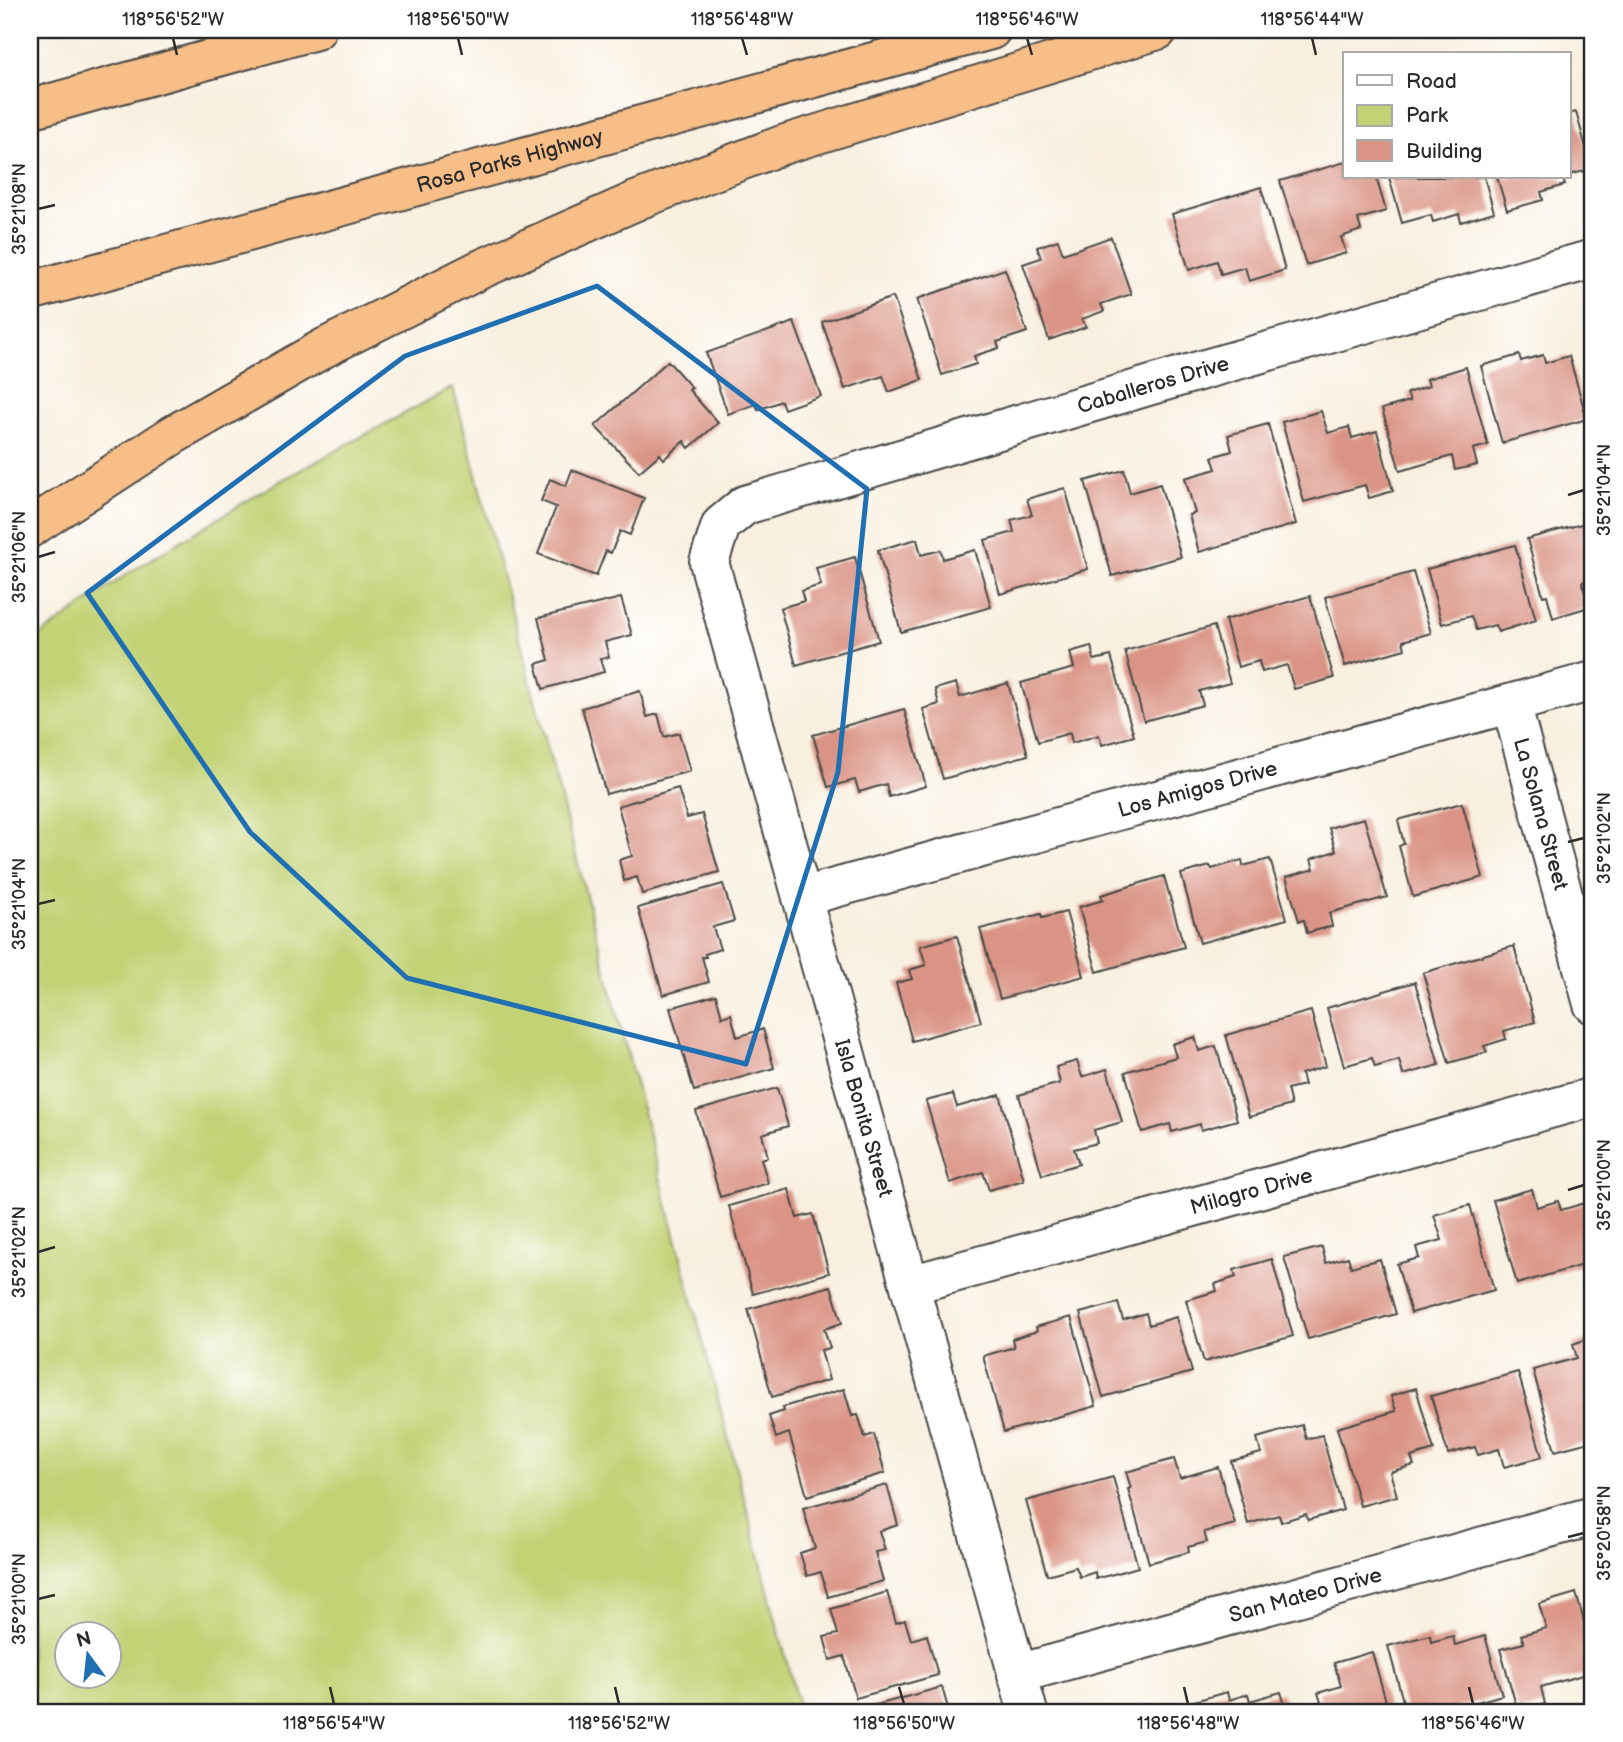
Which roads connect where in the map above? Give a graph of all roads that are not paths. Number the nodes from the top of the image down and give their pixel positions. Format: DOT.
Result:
graph roads {
  1 [pos="316,30"];
  2 [pos="991,30"];
  3 [pos="1158,30"];
  4 [pos="30,109"];
  5 [pos="1593,259"];
  6 [pos="30,291"];
  7 [pos="721,525"];
  8 [pos="30,528"];
  9 [pos="1593,681"];
  10 [pos="1511,704"];
  11 [pos="802,897"];
  12 [pos="1593,1004"];
  13 [pos="1593,1097"];
  14 [pos="910,1285"];
  15 [pos="1593,1516"];
  16 [pos="1017,1674"];
  17 [pos="1028,1712"];
  1 -- 4 [label="highway"];
  2 -- 6 [label="highway, Rosa Parks Highway"];
  3 -- 8 [label="highway"];
  5 -- 7 [label="street, Caballeros Drive"];
  7 -- 11 [label="street, Isla Bonita Street"];
  9 -- 10 [label="street, Los Amigos Drive"];
  10 -- 11 [label="street, Los Amigos Drive"];
  10 -- 12 [label="street, La Solana Street"];
  11 -- 14 [label="street, Isla Bonita Street"];
  13 -- 14 [label="street, Milagro Drive"];
  14 -- 16 [label="street, Isla Bonita Street"];
  15 -- 16 [label="street, San Mateo Drive"];
  16 -- 17 [label="street, Isla Bonita Street"];
}
